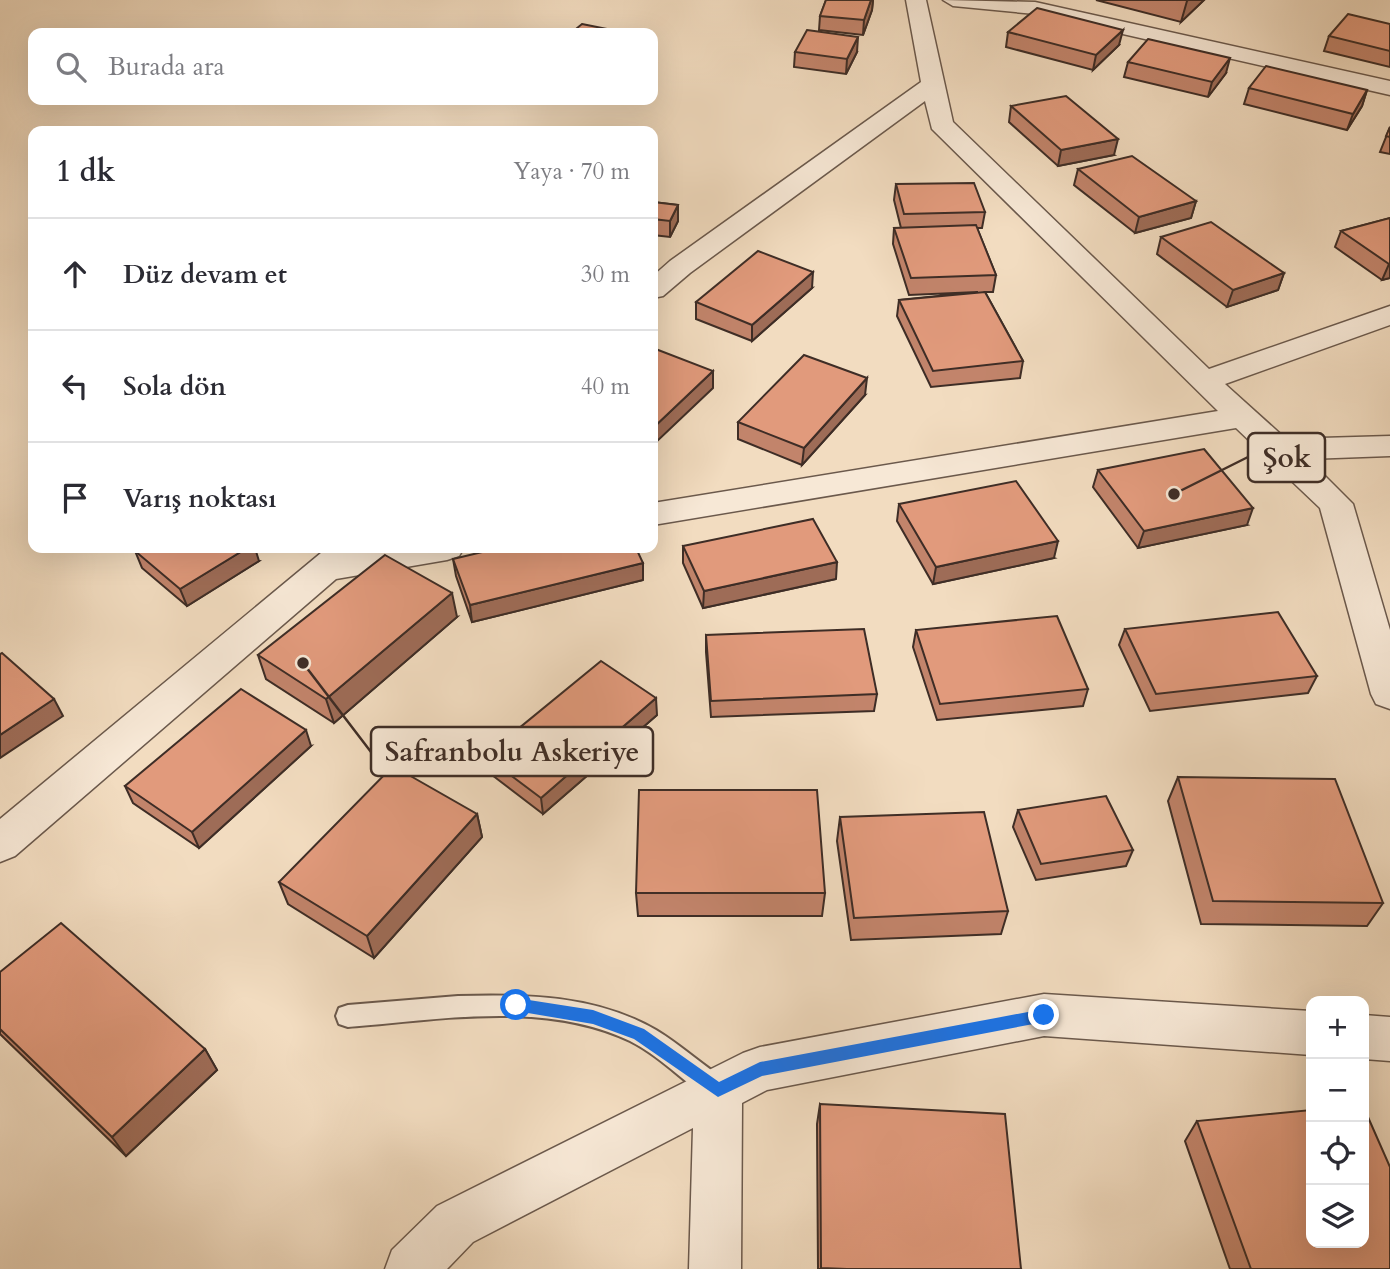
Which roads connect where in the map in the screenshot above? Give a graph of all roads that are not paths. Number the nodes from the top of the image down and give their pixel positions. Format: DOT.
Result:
graph roads {
  1 [pos="916,0"];
  2 [pos="953,0"];
  3 [pos="933,83"];
  4 [pos="1390,88"];
  5 [pos="658,286"];
  6 [pos="1390,315"];
  7 [pos="1204,381"];
  8 [pos="1243,417"];
  9 [pos="1390,446"];
  10 [pos="1278,450"];
  11 [pos="658,513"];
  12 [pos="392,553"];
  13 [pos="338,558"];
  14 [pos="1390,694"];
  15 [pos="0,844"];
  16 [pos="348,1016"];
  17 [pos="1306,1033"];
  18 [pos="1369,1037"];
  19 [pos="1390,1039"];
  20 [pos="718,1090"];
  21 [pos="411,1269"];
  22 [pos="715,1269"];
  1 -- 3 [label="street"];
  2 -- 4 [label="street"];
  3 -- 5 [label="street"];
  3 -- 7 [label="street"];
  6 -- 7 [label="street"];
  7 -- 8 [label="street"];
  8 -- 10 [label="street"];
  8 -- 11 [label="street"];
  9 -- 10 [label="street"];
  10 -- 14 [label="street"];
  12 -- 13 [label="street"];
  13 -- 15 [label="street"];
  16 -- 20 [label="lane"];
  17 -- 20 [label="street"];
  18 -- 19 [label="street"];
  20 -- 21 [label="street"];
  20 -- 22 [label="street"];
}
